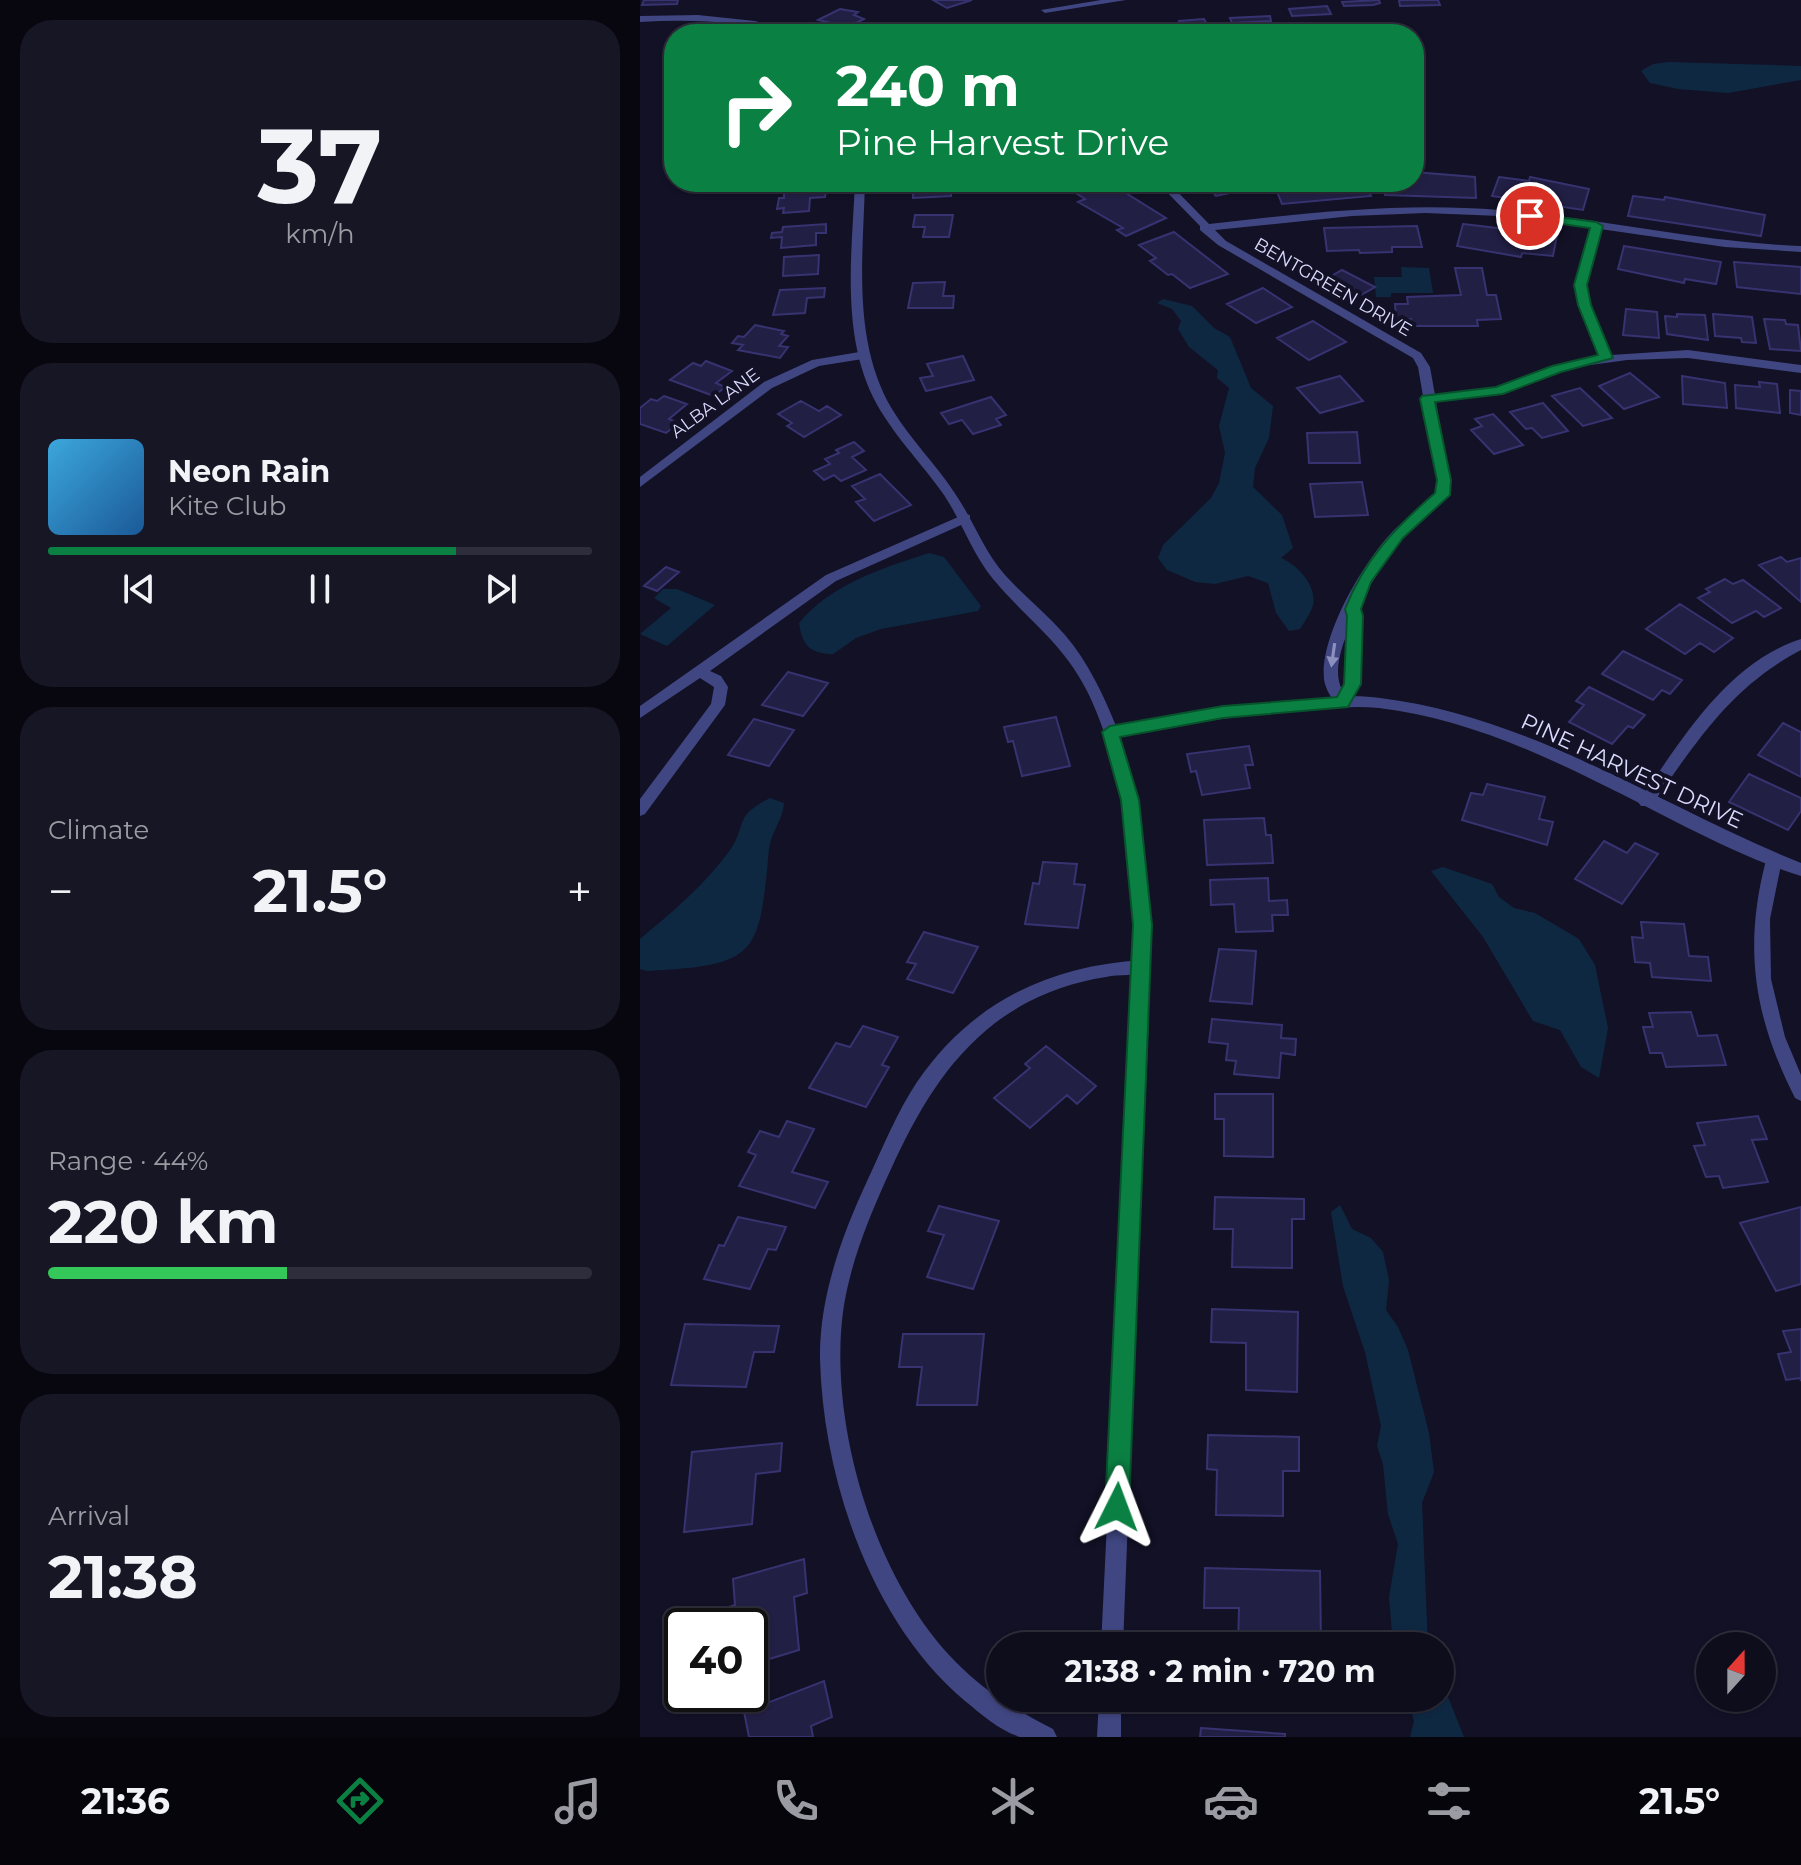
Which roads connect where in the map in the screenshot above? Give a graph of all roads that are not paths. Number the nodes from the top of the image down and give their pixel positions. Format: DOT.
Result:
graph roads {
  1 [pos="1122,0"];
  2 [pos="1045,10"];
  3 [pos="640,19"];
  4 [pos="750,24"];
  5 [pos="860,192"];
  6 [pos="1171,192"];
  7 [pos="1596,226"];
  8 [pos="1204,228"];
  9 [pos="1801,249"];
  10 [pos="865,355"];
  11 [pos="1606,358"];
  12 [pos="1801,369"];
  13 [pos="1427,399"];
  14 [pos="640,483"];
  15 [pos="965,518"];
  16 [pos="1353,609"];
  17 [pos="1801,644"];
  18 [pos="699,671"];
  19 [pos="1342,703"];
  20 [pos="640,713"];
  21 [pos="1110,732"];
  22 [pos="1646,802"];
  23 [pos="640,810"];
  24 [pos="1774,860"];
  25 [pos="1801,870"];
  26 [pos="1142,967"];
  27 [pos="1798,1084"];
  28 [pos="1113,1632"];
  29 [pos="1110,1712"];
  30 [pos="1045,1737"];
  31 [pos="1109,1737"];
  1 -- 2 [label="street"];
  3 -- 4 [label="street"];
  5 -- 10 [label="street"];
  6 -- 8 [label="street, BENTGREEN DRIVE"];
  7 -- 8 [label="street"];
  7 -- 9 [label="street"];
  7 -- 11 [label="street"];
  8 -- 13 [label="street, BENTGREEN DRIVE"];
  10 -- 14 [label="street, ALBA LANE"];
  10 -- 15 [label="street"];
  11 -- 12 [label="street"];
  11 -- 13 [label="street"];
  13 -- 16 [label="street, BENTGREEN DRIVE"];
  15 -- 18 [label="street"];
  15 -- 21 [label="street"];
  16 -- 19 [label="street, BENTGREEN DRIVE"];
  16 -- 19 [label="street, BENTGREEN DRIVE, one-way"];
  17 -- 22 [label="street"];
  18 -- 20 [label="street"];
  18 -- 23 [label="street"];
  19 -- 21 [label="street, PINE HARVEST DRIVE"];
  19 -- 22 [label="street, PINE HARVEST DRIVE"];
  21 -- 26 [label="street"];
  22 -- 24 [label="street, PINE HARVEST DRIVE"];
  24 -- 25 [label="street, PINE HARVEST DRIVE"];
  24 -- 27 [label="street"];
  26 -- 28 [label="street"];
  26 -- 30 [label="street"];
  29 -- 31 [label="street"];
}
